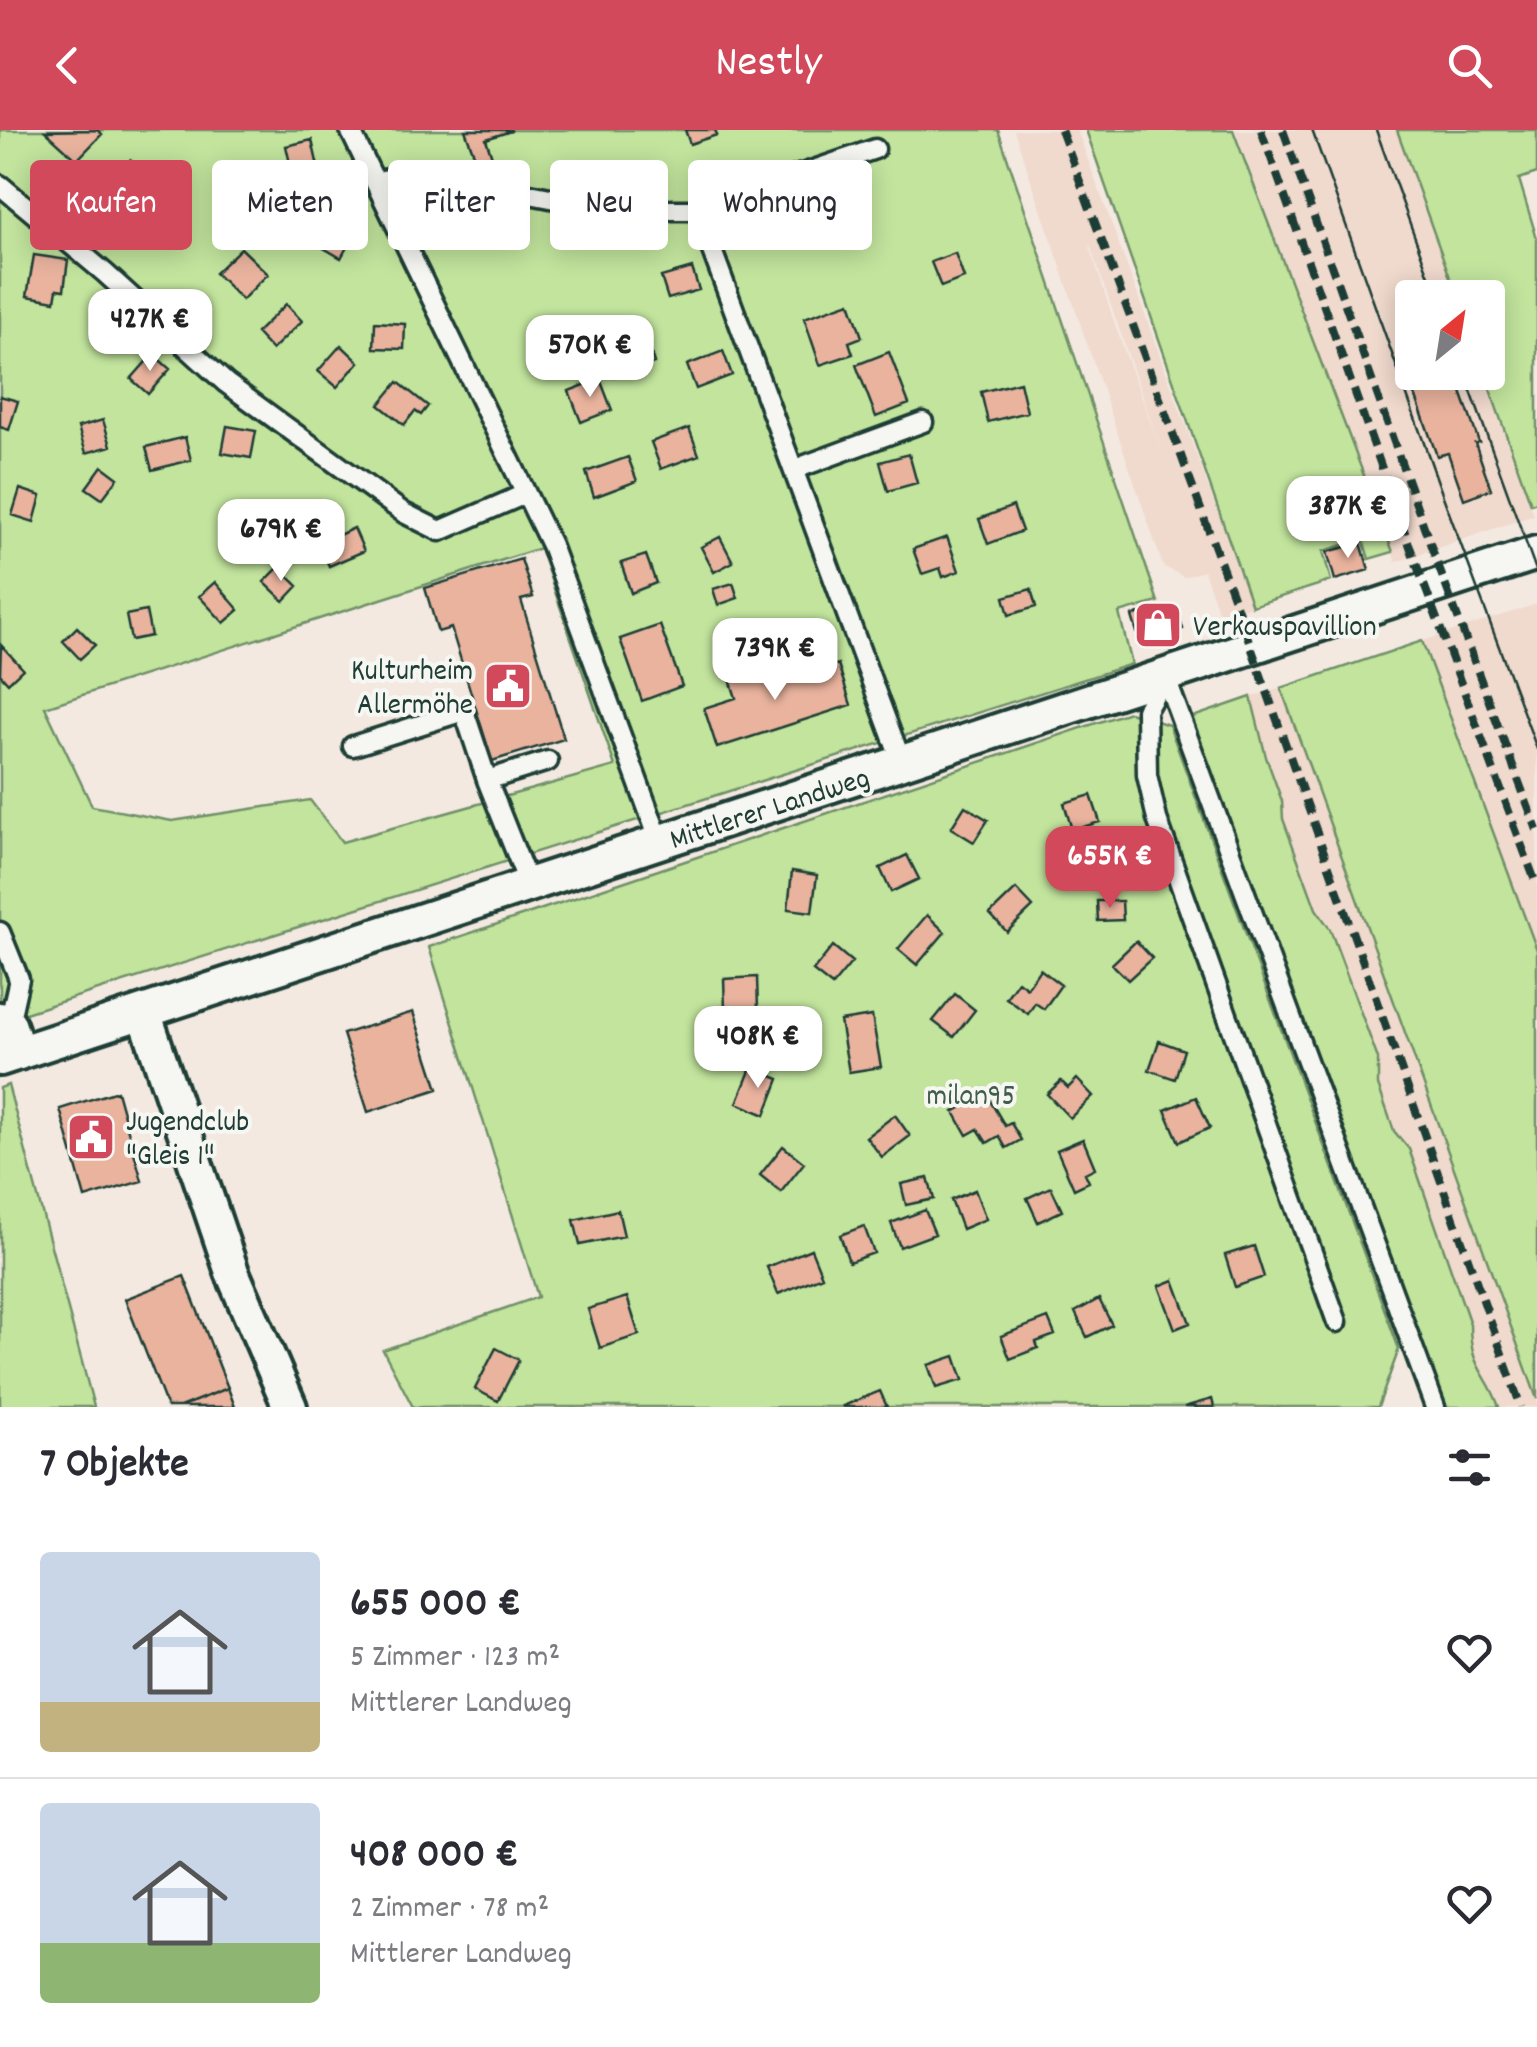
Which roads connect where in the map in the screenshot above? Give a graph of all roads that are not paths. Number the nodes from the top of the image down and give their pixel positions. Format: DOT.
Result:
graph roads {
  1 [pos="350,130"];
  2 [pos="875,149"];
  3 [pos="843,160"];
  4 [pos="378,181"];
  5 [pos="0,185"];
  6 [pos="688,210"];
  7 [pos="712,250"];
  8 [pos="923,422"];
  9 [pos="795,469"];
  10 [pos="525,494"];
  11 [pos="1537,553"];
  12 [pos="1166,676"];
  13 [pos="353,746"];
  14 [pos="548,760"];
  15 [pos="902,763"];
  16 [pos="487,780"];
  17 [pos="660,842"];
  18 [pos="529,886"];
  19 [pos="0,932"];
  20 [pos="144,1012"];
  21 [pos="7,1039"];
  22 [pos="1336,1322"];
  23 [pos="290,1407"];
  24 [pos="1434,1407"];
  1 -- 4 [label="lane"];
  2 -- 3 [label="lane"];
  4 -- 6 [label="lane"];
  4 -- 10 [label="lane"];
  5 -- 10 [label="lane"];
  7 -- 9 [label="lane"];
  8 -- 9 [label="lane"];
  9 -- 15 [label="lane"];
  10 -- 17 [label="lane"];
  11 -- 12 [label="street, Mittlerer Landweg"];
  12 -- 15 [label="street, Mittlerer Landweg"];
  12 -- 22 [label="lane"];
  12 -- 24 [label="lane"];
  13 -- 16 [label="lane"];
  14 -- 16 [label="lane"];
  15 -- 17 [label="street, Mittlerer Landweg"];
  16 -- 18 [label="lane"];
  17 -- 18 [label="street, Mittlerer Landweg"];
  18 -- 20 [label="street, Mittlerer Landweg"];
  19 -- 21 [label="lane"];
  20 -- 21 [label="street, Mittlerer Landweg"];
  20 -- 23 [label="street"];
}
